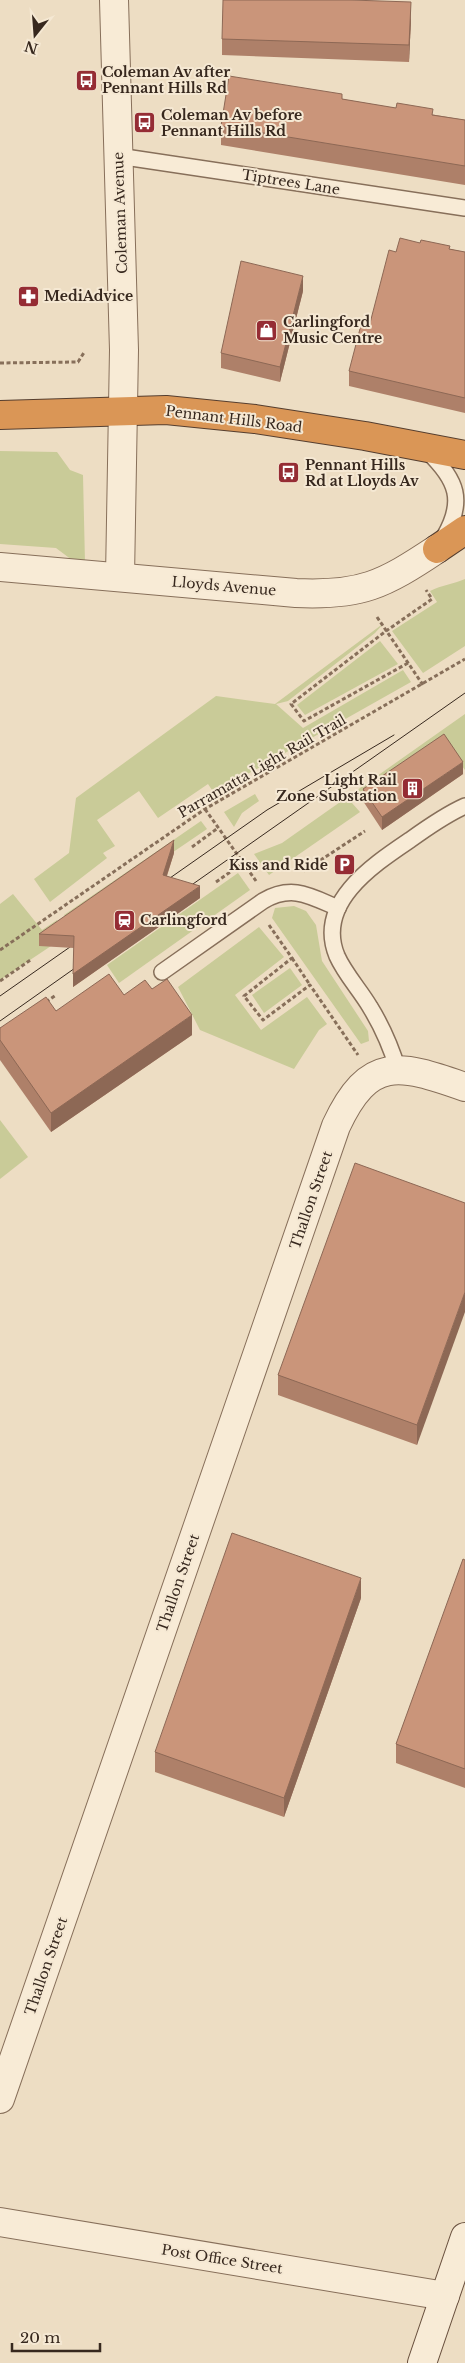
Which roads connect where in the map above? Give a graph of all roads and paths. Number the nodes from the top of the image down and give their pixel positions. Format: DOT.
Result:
graph roads {
  1 [pos="114,0"];
  2 [pos="118,156"];
  3 [pos="465,208"];
  4 [pos="85,351"];
  5 [pos="0,363"];
  6 [pos="123,411"];
  7 [pos="0,415"];
  8 [pos="423,447"];
  9 [pos="465,455"];
  10 [pos="465,530"];
  11 [pos="437,549"];
  12 [pos="0,567"];
  13 [pos="120,577"];
  14 [pos="424,588"];
  15 [pos="377,617"];
  16 [pos="386,631"];
  17 [pos="465,659"];
  18 [pos="408,663"];
  19 [pos="423,685"];
  20 [pos="465,806"];
  21 [pos="206,809"];
  22 [pos="218,828"];
  23 [pos="365,831"];
  24 [pos="192,847"];
  25 [pos="243,862"];
  26 [pos="304,871"];
  27 [pos="216,882"];
  28 [pos="258,883"];
  29 [pos="338,908"];
  30 [pos="56,912"];
  31 [pos="61,919"];
  32 [pos="268,923"];
  33 [pos="0,950"];
  34 [pos="292,958"];
  35 [pos="32,959"];
  36 [pos="162,972"];
  37 [pos="0,981"];
  38 [pos="310,985"];
  39 [pos="56,995"];
  40 [pos="42,1005"];
  41 [pos="385,1073"];
  42 [pos="465,1086"];
  43 [pos="0,2099"];
  44 [pos="0,2222"];
  45 [pos="465,2237"];
  46 [pos="445,2296"];
  47 [pos="422,2363"];
  1 -- 2 [label="street, Coleman Avenue"];
  2 -- 3 [label="lane, Tiptrees Lane"];
  2 -- 6 [label="street, Coleman Avenue"];
  4 -- 5 [label="path"];
  6 -- 7 [label="highway, Pennant Hills Road"];
  6 -- 8 [label="highway, Pennant Hills Road"];
  6 -- 13 [label="street, Coleman Avenue"];
  8 -- 9 [label="highway, Pennant Hills Road"];
  8 -- 11 [label="lane"];
  10 -- 11 [label="highway"];
  11 -- 13 [label="street, Lloyds Avenue"];
  12 -- 13 [label="street, Lloyds Avenue"];
  14 -- 16 [label="path"];
  15 -- 16 [label="path"];
  16 -- 18 [label="path"];
  16 -- 18 [label="path"];
  17 -- 19 [label="path, Parramatta Light Rail Trail"];
  18 -- 19 [label="path"];
  19 -- 21 [label="path, Parramatta Light Rail Trail"];
  20 -- 29 [label="lane"];
  21 -- 22 [label="path"];
  21 -- 30 [label="path, Parramatta Light Rail Trail"];
  22 -- 24 [label="path"];
  22 -- 25 [label="path"];
  23 -- 26 [label="path"];
  25 -- 27 [label="path"];
  25 -- 28 [label="path"];
  29 -- 36 [label="lane"];
  29 -- 41 [label="lane"];
  30 -- 31 [label="path"];
  30 -- 33 [label="path, Parramatta Light Rail Trail"];
  32 -- 34 [label="path"];
  34 -- 38 [label="path"];
  34 -- 38 [label="path"];
  35 -- 37 [label="path"];
  38 -- 41 [label="path"];
  39 -- 40 [label="path"];
  41 -- 42 [label="street"];
  41 -- 43 [label="street, Thallon Street"];
  44 -- 46 [label="street, Post Office Street"];
  45 -- 46 [label="street"];
  46 -- 47 [label="street"];
}
